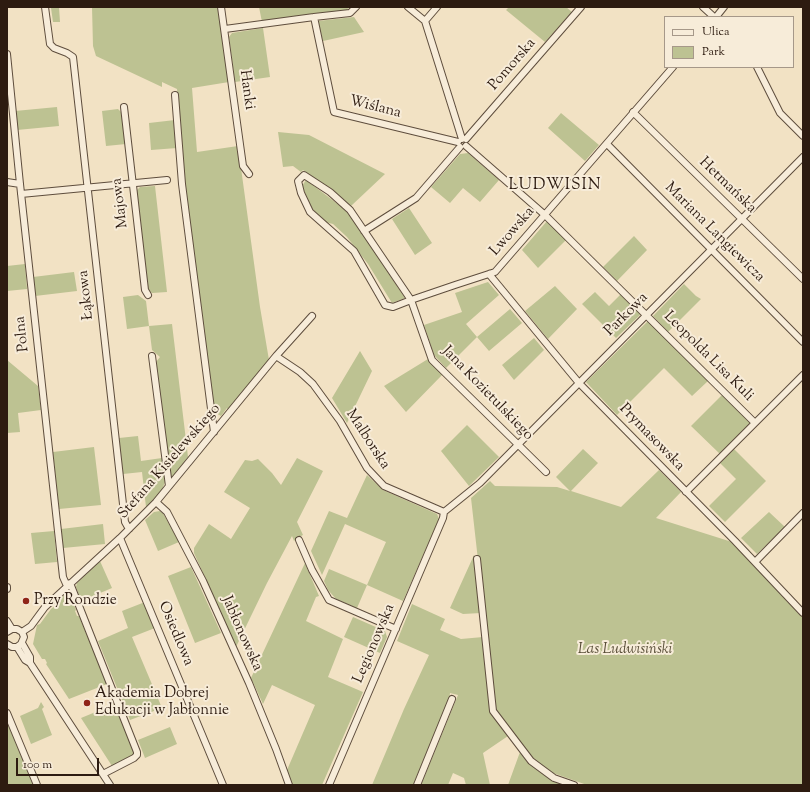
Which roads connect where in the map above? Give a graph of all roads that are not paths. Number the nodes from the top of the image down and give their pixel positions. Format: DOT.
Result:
graph roads {
  1 [pos="46,7"];
  2 [pos="221,7"];
  3 [pos="356,7"];
  4 [pos="408,7"];
  5 [pos="437,7"];
  6 [pos="581,7"];
  7 [pos="703,7"];
  8 [pos="724,7"];
  9 [pos="714,16"];
  10 [pos="716,16"];
  11 [pos="314,17"];
  12 [pos="424,22"];
  13 [pos="225,30"];
  14 [pos="7,54"];
  15 [pos="671,68"];
  16 [pos="758,68"];
  17 [pos="175,95"];
  18 [pos="124,107"];
  19 [pos="634,112"];
  20 [pos="803,136"];
  21 [pos="462,143"];
  22 [pos="607,144"];
  23 [pos="803,157"];
  24 [pos="249,174"];
  25 [pos="167,180"];
  26 [pos="7,182"];
  27 [pos="20,184"];
  28 [pos="132,184"];
  29 [pos="89,188"];
  30 [pos="21,194"];
  31 [pos="545,215"];
  32 [pos="742,218"];
  33 [pos="364,230"];
  34 [pos="712,249"];
  35 [pos="489,274"];
  36 [pos="803,279"];
  37 [pos="148,295"];
  38 [pos="411,300"];
  39 [pos="386,305"];
  40 [pos="647,314"];
  41 [pos="312,316"];
  42 [pos="803,342"];
  43 [pos="152,356"];
  44 [pos="276,356"];
  45 [pos="803,375"];
  46 [pos="579,383"];
  47 [pos="756,423"];
  48 [pos="214,432"];
  49 [pos="518,444"];
  50 [pos="546,472"];
  51 [pos="169,486"];
  52 [pos="686,492"];
  53 [pos="156,502"];
  54 [pos="444,512"];
  55 [pos="803,513"];
  56 [pos="129,530"];
  57 [pos="120,538"];
  58 [pos="299,540"];
  59 [pos="477,559"];
  60 [pos="755,562"];
  61 [pos="68,585"];
  62 [pos="803,613"];
  63 [pos="7,621"];
  64 [pos="396,629"];
  65 [pos="10,630"];
  66 [pos="22,632"];
  67 [pos="7,644"];
  68 [pos="19,645"];
  69 [pos="452,699"];
  70 [pos="7,713"];
  71 [pos="103,774"];
  72 [pos="37,785"];
  73 [pos="110,785"];
  74 [pos="223,785"];
  75 [pos="289,785"];
  76 [pos="329,785"];
  77 [pos="417,785"];
  78 [pos="574,785"];
  1 -- 29 [label="street, Łąkowa"];
  2 -- 13 [label="street, Hanki"];
  3 -- 11 [label="street"];
  4 -- 12 [label="street"];
  5 -- 12 [label="street"];
  6 -- 21 [label="street, Pomorska"];
  7 -- 9 [label="street"];
  8 -- 10 [label="street"];
  11 -- 13 [label="street"];
  11 -- 21 [label="street, Wiślana"];
  12 -- 21 [label="street"];
  13 -- 24 [label="street, Hanki"];
  14 -- 27 [label="street, Polna"];
  15 -- 19 [label="street, Lwowska"];
  16 -- 20 [label="street"];
  17 -- 48 [label="street"];
  18 -- 28 [label="street, Majowa"];
  19 -- 22 [label="street, Lwowska"];
  19 -- 32 [label="street, Hetmańska"];
  21 -- 31 [label="street, Leopolda Lisa Kuli"];
  21 -- 33 [label="street, Pomorska"];
  22 -- 31 [label="street, Lwowska"];
  22 -- 34 [label="street, Mariana Langiewicza"];
  23 -- 32 [label="street, Parkowa"];
  25 -- 28 [label="street"];
  26 -- 27 [label="street"];
  27 -- 30 [label="street, Polna"];
  28 -- 29 [label="street"];
  28 -- 37 [label="street, Majowa"];
  29 -- 30 [label="street"];
  29 -- 56 [label="street, Łąkowa"];
  30 -- 61 [label="street, Polna"];
  31 -- 35 [label="street, Lwowska"];
  31 -- 40 [label="street, Leopolda Lisa Kuli"];
  32 -- 34 [label="street, Parkowa"];
  32 -- 36 [label="street, Hetmańska"];
  33 -- 38 [label="street, Jana Kozietulskiego"];
  33 -- 39 [label="street, Jana Kozietulskiego"];
  34 -- 40 [label="street, Parkowa"];
  34 -- 42 [label="street, Mariana Langiewicza"];
  35 -- 38 [label="street, Lwowska"];
  35 -- 46 [label="street, Prymasowska"];
  38 -- 39 [label="street, Lwowska"];
  38 -- 49 [label="street, Jana Kozietulskiego"];
  40 -- 46 [label="street, Parkowa"];
  40 -- 47 [label="street, Leopolda Lisa Kuli"];
  41 -- 44 [label="street, Stefana Kisielewskiego"];
  43 -- 51 [label="street"];
  44 -- 48 [label="street, Stefana Kisielewskiego"];
  44 -- 54 [label="street, Malborska"];
  45 -- 47 [label="street"];
  46 -- 49 [label="street, Parkowa"];
  46 -- 52 [label="street, Prymasowska"];
  47 -- 52 [label="street"];
  48 -- 51 [label="street, Stefana Kisielewskiego"];
  49 -- 50 [label="street, Jana Kozietulskiego"];
  49 -- 54 [label="street, Parkowa"];
  51 -- 53 [label="street, Stefana Kisielewskiego"];
  52 -- 60 [label="street, Prymasowska"];
  53 -- 56 [label="street, Stefana Kisielewskiego"];
  53 -- 75 [label="street, Jabłonowska"];
  54 -- 64 [label="street, Legionowska"];
  55 -- 60 [label="street"];
  56 -- 57 [label="street, Stefana Kisielewskiego"];
  57 -- 61 [label="street, Stefana Kisielewskiego"];
  57 -- 74 [label="street, Osiedlowa"];
  58 -- 64 [label="street"];
  59 -- 78 [label="street"];
  60 -- 62 [label="street, Prymasowska"];
  61 -- 66 [label="street, Stefana Kisielewskiego"];
  61 -- 71 [label="street, Polna"];
  63 -- 65 [label="street"];
  64 -- 76 [label="street, Legionowska"];
  65 -- 66 [label="street"];
  66 -- 68 [label="street"];
  67 -- 68 [label="street"];
  68 -- 71 [label="street"];
  69 -- 77 [label="street"];
  70 -- 72 [label="street"];
  71 -- 73 [label="street"];
}
